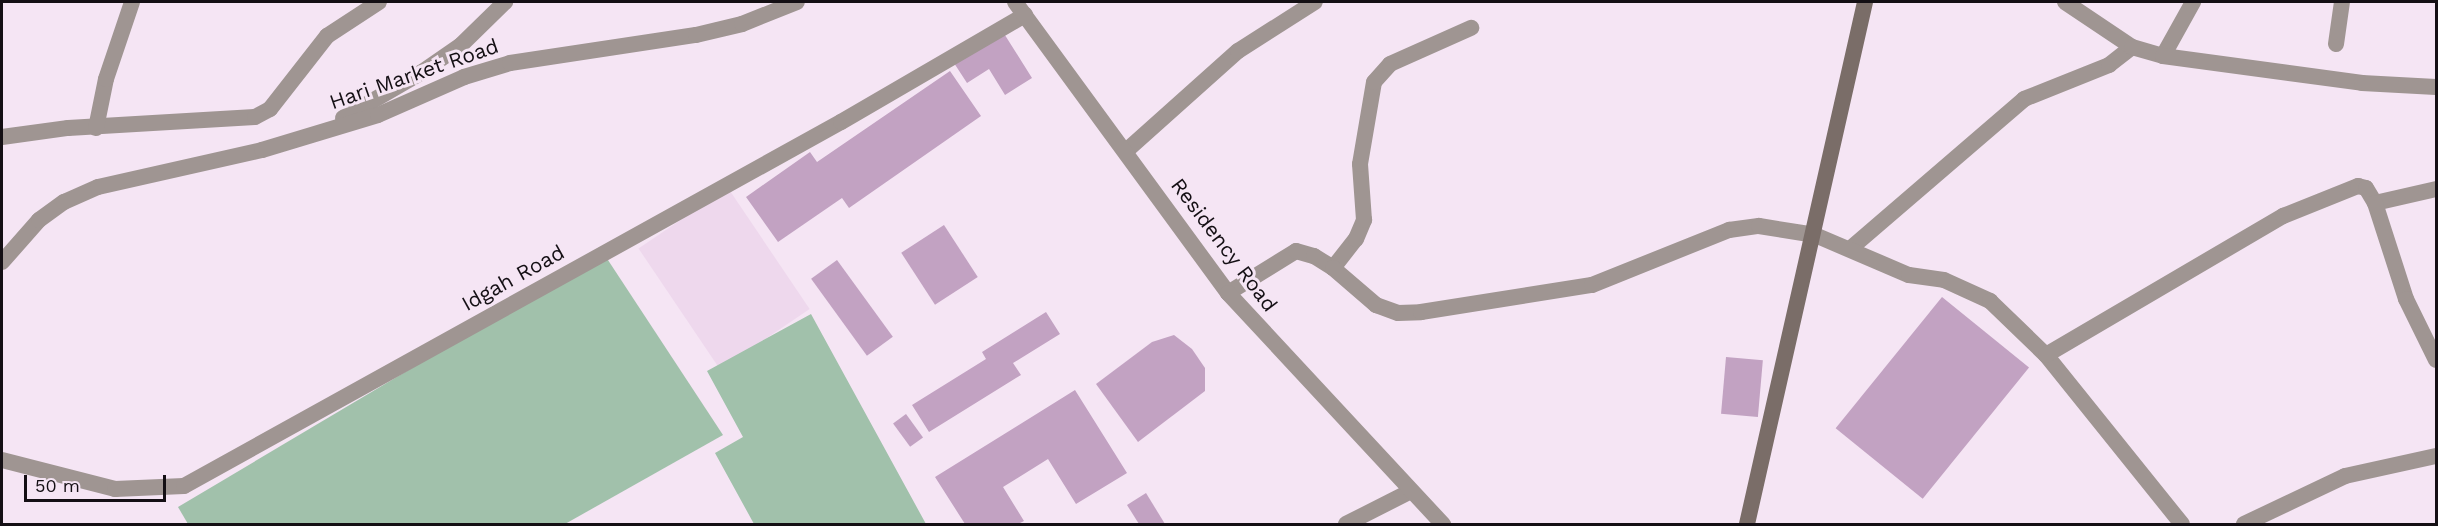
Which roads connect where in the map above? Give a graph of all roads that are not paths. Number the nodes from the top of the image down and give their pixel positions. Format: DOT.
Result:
graph roads {
  1 [pos="132,2"];
  2 [pos="379,2"];
  3 [pos="505,2"];
  4 [pos="797,2"];
  5 [pos="1315,2"];
  6 [pos="1864,2"];
  7 [pos="2065,2"];
  8 [pos="2193,2"];
  9 [pos="2342,2"];
  10 [pos="1020,8"];
  11 [pos="1471,28"];
  12 [pos="2336,44"];
  13 [pos="2132,47"];
  14 [pos="2163,56"];
  15 [pos="2436,87"];
  16 [pos="96,128"];
  17 [pos="324,129"];
  18 [pos="2,136"];
  19 [pos="1126,151"];
  20 [pos="2436,189"];
  21 [pos="2375,203"];
  22 [pos="1815,235"];
  23 [pos="1851,248"];
  24 [pos="2,262"];
  25 [pos="1333,268"];
  26 [pos="1227,293"];
  27 [pos="2046,355"];
  28 [pos="2436,360"];
  29 [pos="2436,456"];
  30 [pos="2,460"];
  31 [pos="1409,492"];
  32 [pos="1346,525"];
  33 [pos="1443,525"];
  34 [pos="1747,525"];
  35 [pos="2182,525"];
  36 [pos="2244,525"];
  1 -- 16 [label="street"];
  2 -- 16 [label="street"];
  3 -- 17 [label="street"];
  4 -- 17 [label="street, Hari Market Road"];
  5 -- 19 [label="street"];
  6 -- 22 [label="main road"];
  7 -- 13 [label="street"];
  8 -- 14 [label="street"];
  9 -- 12 [label="street"];
  10 -- 19 [label="street, Residency Road"];
  10 -- 30 [label="street, Idgah Road"];
  11 -- 25 [label="street"];
  13 -- 14 [label="street"];
  13 -- 23 [label="street"];
  14 -- 15 [label="street"];
  16 -- 18 [label="street"];
  17 -- 24 [label="street, Hari Market Road"];
  19 -- 26 [label="street, Residency Road"];
  20 -- 21 [label="street"];
  21 -- 27 [label="street"];
  21 -- 28 [label="street"];
  22 -- 23 [label="street"];
  22 -- 25 [label="street"];
  22 -- 34 [label="main road"];
  23 -- 27 [label="street"];
  25 -- 26 [label="street"];
  26 -- 31 [label="street, Residency Road"];
  27 -- 35 [label="street"];
  29 -- 36 [label="street"];
  31 -- 32 [label="street"];
  31 -- 33 [label="street, Residency Road"];
}
